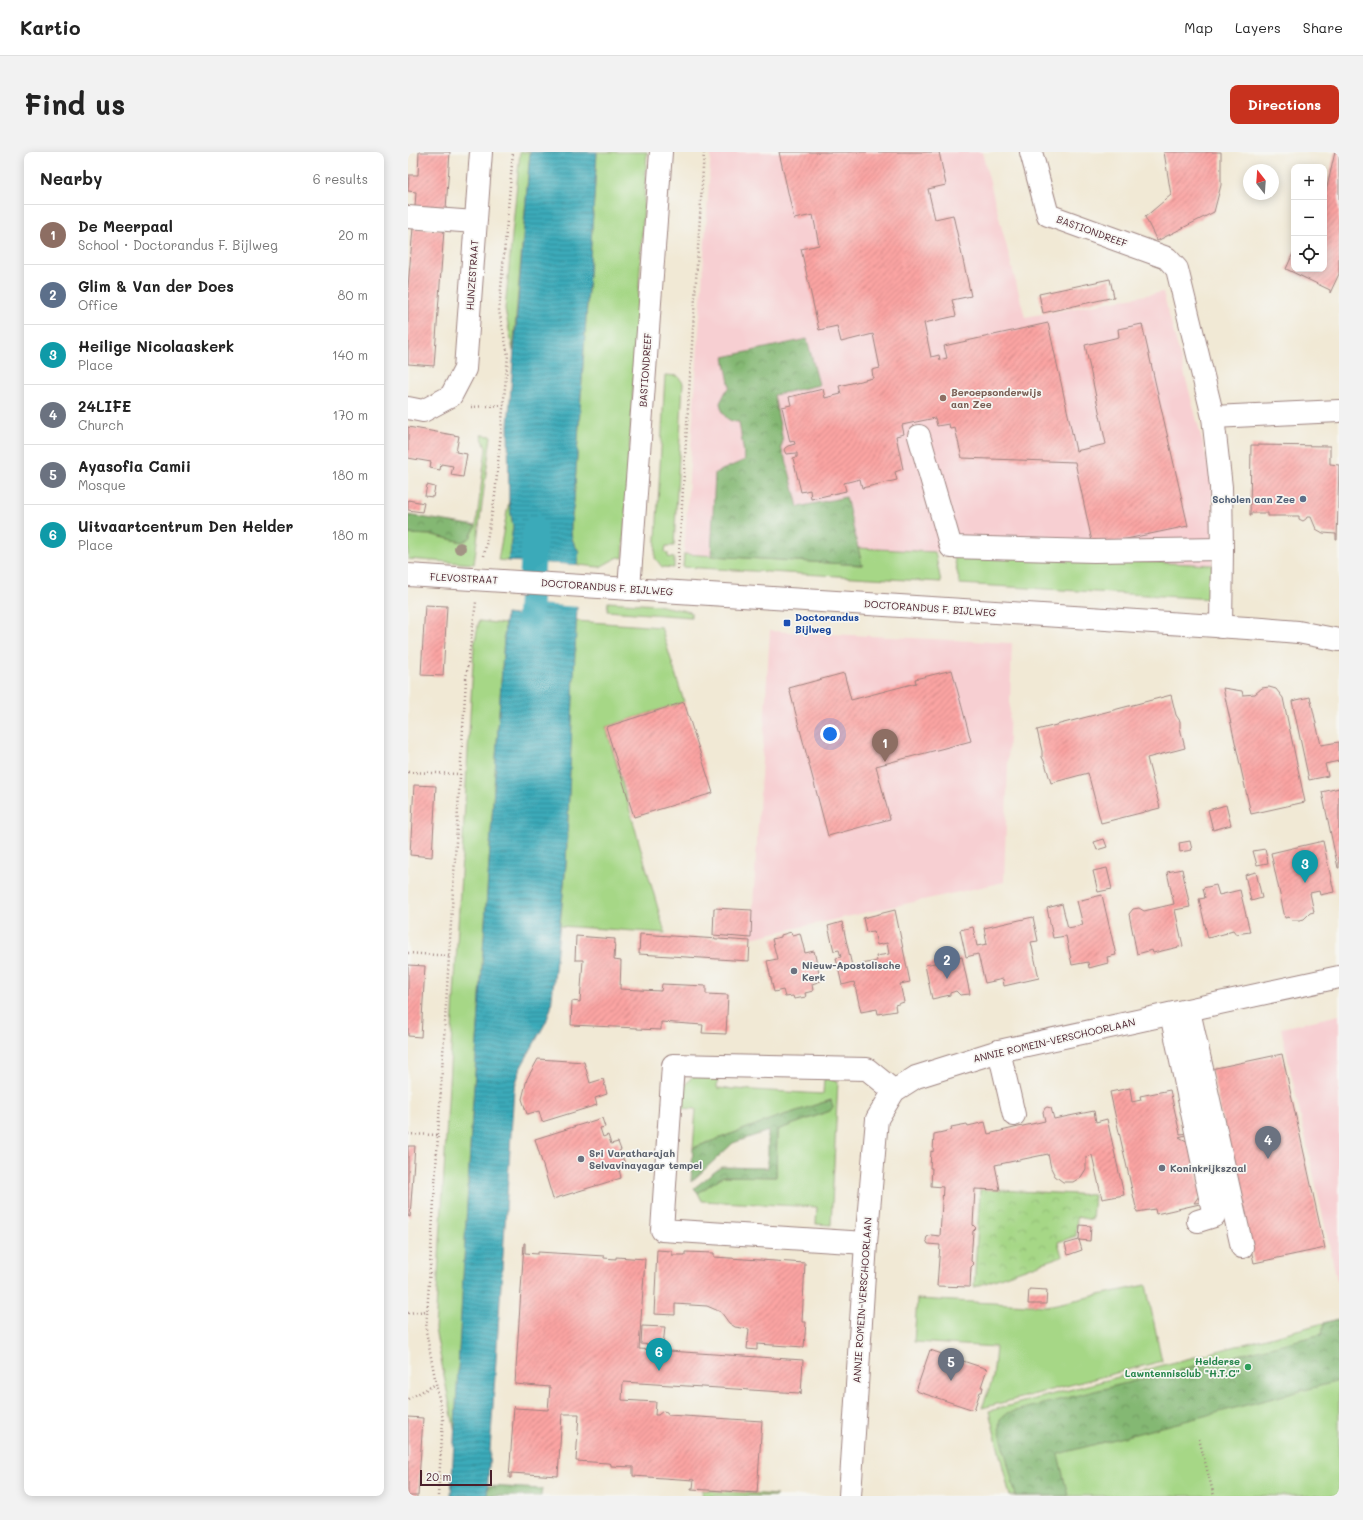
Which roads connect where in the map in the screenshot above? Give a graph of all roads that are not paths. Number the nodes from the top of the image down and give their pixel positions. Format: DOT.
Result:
graph roads {
  1 [pos="481,152"];
  2 [pos="661,152"];
  3 [pos="1031,152"];
  4 [pos="408,217"];
  5 [pos="476,222"];
  6 [pos="408,408"];
  7 [pos="1339,411"];
  8 [pos="1213,417"];
  9 [pos="919,436"];
  10 [pos="1222,549"];
  11 [pos="408,575"];
  12 [pos="521,582"];
  13 [pos="626,588"];
  14 [pos="1221,627"];
  15 [pos="1339,640"];
  16 [pos="1339,977"];
  17 [pos="1180,1012"];
  18 [pos="999,1051"];
  19 [pos="894,1091"];
  20 [pos="1014,1115"];
  21 [pos="1198,1221"];
  22 [pos="866,1243"];
  23 [pos="1242,1247"];
  24 [pos="850,1496"];
  1 -- 5 [label="street, HUNZESTRAAT"];
  2 -- 13 [label="street, BASTIONDREEF"];
  3 -- 8 [label="street, BASTIONDREEF"];
  4 -- 5 [label="street"];
  5 -- 6 [label="street, HUNZESTRAAT"];
  7 -- 8 [label="street"];
  8 -- 10 [label="street"];
  9 -- 10 [label="street"];
  10 -- 14 [label="street"];
  11 -- 12 [label="street, FLEVOSTRAAT"];
  12 -- 13 [label="street, DOCTORANDUS F. BIJLWEG"];
  13 -- 14 [label="street, DOCTORANDUS F. BIJLWEG"];
  14 -- 15 [label="street, DOCTORANDUS F. BIJLWEG"];
  16 -- 17 [label="street, ANNIE ROMEIN-VERSCHOORLAAN"];
  17 -- 18 [label="street, ANNIE ROMEIN-VERSCHOORLAAN"];
  17 -- 21 [label="street"];
  17 -- 23 [label="street"];
  18 -- 19 [label="street, ANNIE ROMEIN-VERSCHOORLAAN"];
  18 -- 20 [label="street"];
  19 -- 22 [label="street, ANNIE ROMEIN-VERSCHOORLAAN"];
  19 -- 22 [label="street"];
  22 -- 24 [label="street, ANNIE ROMEIN-VERSCHOORLAAN"];
}
